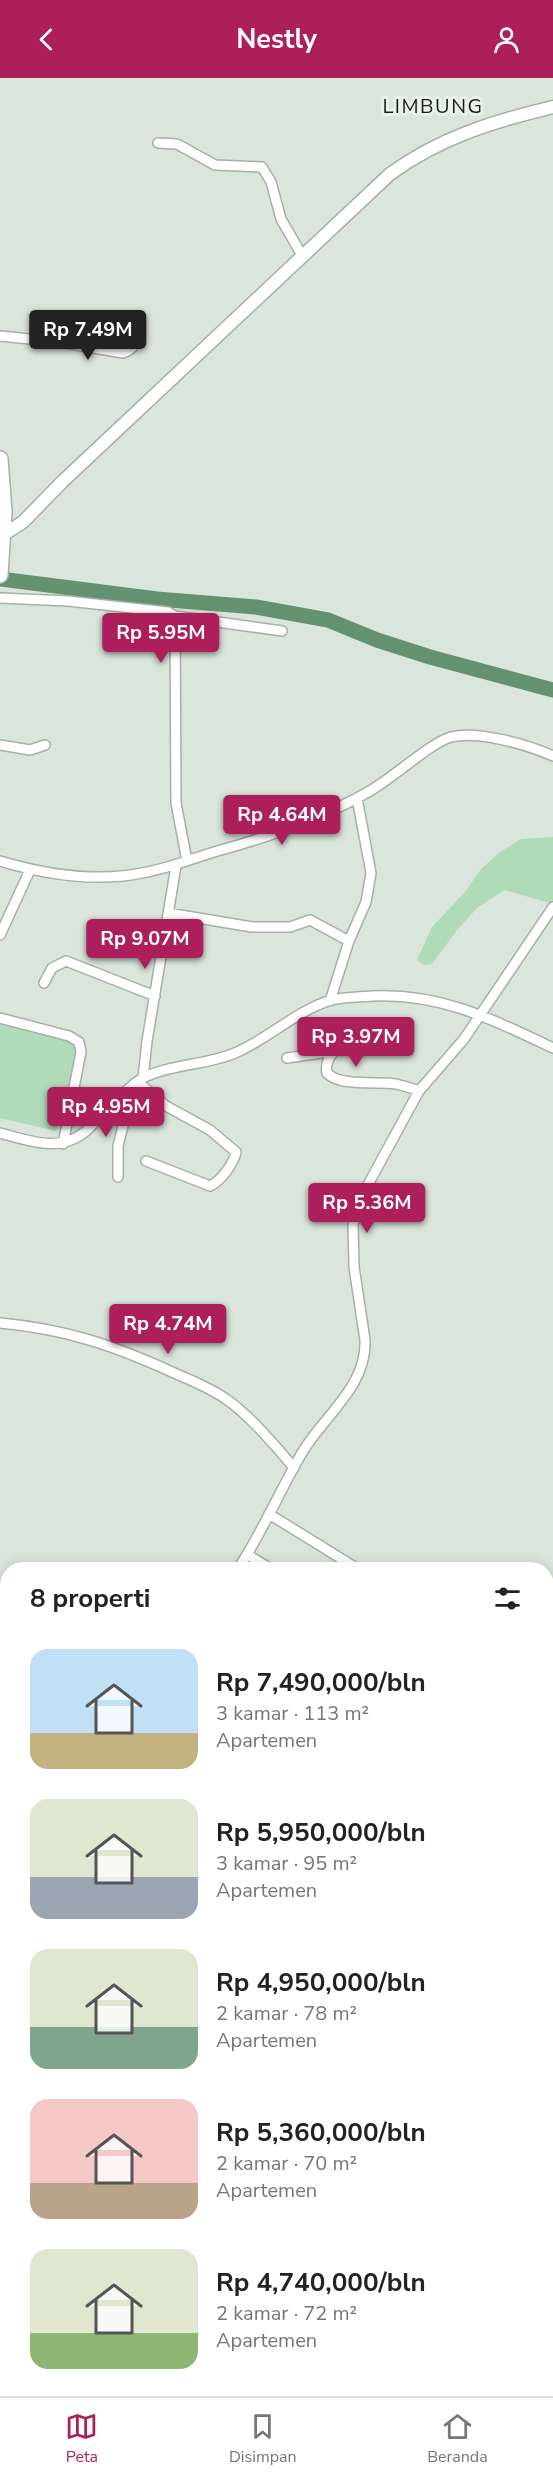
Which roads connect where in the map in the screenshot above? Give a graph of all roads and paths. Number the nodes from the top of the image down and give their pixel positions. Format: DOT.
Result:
graph roads {
  1 [pos="553,107"];
  2 [pos="158,143"];
  3 [pos="303,257"];
  4 [pos="136,330"];
  5 [pos="0,336"];
  6 [pos="0,459"];
  7 [pos="3,535"];
  8 [pos="0,575"];
  9 [pos="0,598"];
  10 [pos="175,616"];
  11 [pos="282,631"];
  12 [pos="0,745"];
  13 [pos="45,745"];
  14 [pos="553,756"];
  15 [pos="357,798"];
  16 [pos="0,861"];
  17 [pos="187,861"];
  18 [pos="176,866"];
  19 [pos="30,870"];
  20 [pos="553,907"];
  21 [pos="168,913"];
  22 [pos="0,935"];
  23 [pos="350,941"];
  24 [pos="44,982"];
  25 [pos="155,996"];
  26 [pos="330,1000"];
  27 [pos="481,1014"];
  28 [pos="0,1018"];
  29 [pos="380,1023"];
  30 [pos="553,1048"];
  31 [pos="335,1051"];
  32 [pos="287,1058"];
  33 [pos="140,1080"];
  34 [pos="419,1091"];
  35 [pos="119,1097"];
  36 [pos="0,1133"];
  37 [pos="63,1144"];
  38 [pos="146,1161"];
  39 [pos="117,1177"];
  40 [pos="0,1323"];
  41 [pos="294,1468"];
  42 [pos="269,1514"];
  43 [pos="248,1555"];
  44 [pos="243,1562"];
  45 [pos="260,1562"];
  46 [pos="347,1562"];
  1 -- 3 [label="main road"];
  2 -- 3 [label="street"];
  3 -- 7 [label="main road"];
  4 -- 5 [label="street"];
  6 -- 7 [label="highway"];
  7 -- 8 [label="highway"];
  9 -- 10 [label="street"];
  10 -- 11 [label="street"];
  10 -- 17 [label="street"];
  12 -- 13 [label="street"];
  14 -- 15 [label="street"];
  15 -- 17 [label="street"];
  15 -- 23 [label="street"];
  16 -- 19 [label="street"];
  17 -- 18 [label="street"];
  18 -- 19 [label="street"];
  18 -- 21 [label="street"];
  19 -- 22 [label="street"];
  20 -- 27 [label="street"];
  21 -- 23 [label="street"];
  21 -- 25 [label="street"];
  23 -- 26 [label="street"];
  24 -- 25 [label="street"];
  25 -- 33 [label="street"];
  26 -- 27 [label="street"];
  26 -- 33 [label="street"];
  27 -- 30 [label="street"];
  27 -- 34 [label="street"];
  28 -- 37 [label="street"];
  29 -- 31 [label="street"];
  31 -- 32 [label="street"];
  31 -- 34 [label="street"];
  33 -- 35 [label="street"];
  33 -- 38 [label="street"];
  34 -- 41 [label="street"];
  35 -- 37 [label="street"];
  35 -- 39 [label="street"];
  36 -- 37 [label="street"];
  40 -- 41 [label="street"];
  41 -- 42 [label="street"];
  42 -- 43 [label="street"];
  42 -- 46 [label="street"];
  43 -- 44 [label="street"];
  43 -- 45 [label="street"];
}
